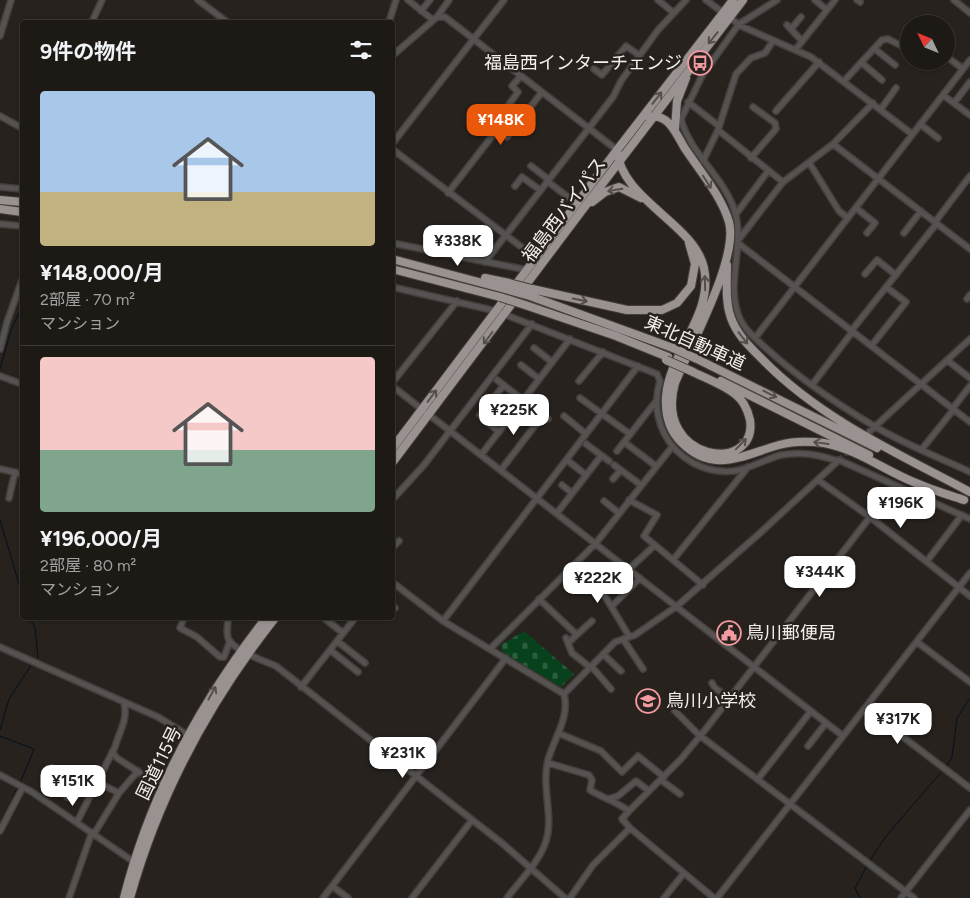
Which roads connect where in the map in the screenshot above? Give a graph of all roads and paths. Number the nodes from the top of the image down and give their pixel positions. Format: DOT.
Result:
graph roads {
  1 [pos="11,0"];
  2 [pos="102,0"];
  3 [pos="198,0"];
  4 [pos="396,0"];
  5 [pos="408,0"];
  6 [pos="430,0"];
  7 [pos="450,0"];
  8 [pos="504,0"];
  9 [pos="658,0"];
  10 [pos="686,0"];
  11 [pos="733,0"];
  12 [pos="744,0"];
  13 [pos="777,0"];
  14 [pos="815,0"];
  15 [pos="835,0"];
  16 [pos="954,0"];
  17 [pos="709,1"];
  18 [pos="827,10"];
  19 [pos="421,11"];
  20 [pos="674,13"];
  21 [pos="970,13"];
  22 [pos="726,16"];
  23 [pos="801,16"];
  24 [pos="435,18"];
  25 [pos="93,20"];
  26 [pos="225,20"];
  27 [pos="390,20"];
  28 [pos="740,25"];
  29 [pos="0,36"];
  30 [pos="473,40"];
  31 [pos="773,41"];
  32 [pos="802,41"];
  33 [pos="900,45"];
  34 [pos="874,49"];
  35 [pos="796,50"];
  36 [pos="395,53"];
  37 [pos="639,56"];
  38 [pos="970,60"];
  39 [pos="695,61"];
  40 [pos="819,62"];
  41 [pos="862,63"];
  42 [pos="955,63"];
  43 [pos="895,65"];
  44 [pos="594,69"];
  45 [pos="963,70"];
  46 [pos="521,76"];
  47 [pos="882,80"];
  48 [pos="844,81"];
  49 [pos="970,82"];
  50 [pos="896,88"];
  51 [pos="542,92"];
  52 [pos="943,94"];
  53 [pos="688,102"];
  54 [pos="873,103"];
  55 [pos="954,103"];
  56 [pos="753,107"];
  57 [pos="881,109"];
  58 [pos="776,111"];
  59 [pos="970,115"];
  60 [pos="0,116"];
  61 [pos="653,116"];
  62 [pos="640,119"];
  63 [pos="519,121"];
  64 [pos="920,124"];
  65 [pos="20,127"];
  66 [pos="589,128"];
  67 [pos="718,128"];
  68 [pos="675,129"];
  69 [pos="912,134"];
  70 [pos="938,138"];
  71 [pos="395,140"];
  72 [pos="833,144"];
  73 [pos="617,150"];
  74 [pos="395,151"];
  75 [pos="751,158"];
  76 [pos="703,161"];
  77 [pos="618,164"];
  78 [pos="810,164"];
  79 [pos="531,166"];
  80 [pos="768,171"];
  81 [pos="970,176"];
  82 [pos="879,178"];
  83 [pos="547,180"];
  84 [pos="783,182"];
  85 [pos="515,186"];
  86 [pos="0,187"];
  87 [pos="20,189"];
  88 [pos="540,190"];
  89 [pos="448,193"];
  90 [pos="0,200"];
  91 [pos="20,202"];
  92 [pos="650,202"];
  93 [pos="580,206"];
  94 [pos="856,208"];
  95 [pos="0,209"];
  96 [pos="921,211"];
  97 [pos="20,212"];
  98 [pos="736,214"];
  99 [pos="848,218"];
  100 [pos="936,222"];
  101 [pos="0,224"];
  102 [pos="20,226"];
  103 [pos="867,233"];
  104 [pos="904,233"];
  105 [pos="506,236"];
  106 [pos="688,241"];
  107 [pos="739,241"];
  108 [pos="395,245"];
  109 [pos="970,249"];
  110 [pos="536,258"];
  111 [pos="727,258"];
  112 [pos="395,260"];
  113 [pos="485,262"];
  114 [pos="395,270"];
  115 [pos="527,270"];
  116 [pos="865,274"];
  117 [pos="896,274"];
  118 [pos="20,286"];
  119 [pos="795,286"];
  120 [pos="886,286"];
  121 [pos="395,288"];
  122 [pos="531,293"];
  123 [pos="457,301"];
  124 [pos="496,311"];
  125 [pos="505,315"];
  126 [pos="532,324"];
  127 [pos="852,330"];
  128 [pos="755,338"];
  129 [pos="570,339"];
  130 [pos="970,339"];
  131 [pos="872,345"];
  132 [pos="534,348"];
  133 [pos="0,349"];
  134 [pos="603,352"];
  135 [pos="947,360"];
  136 [pos="552,362"];
  137 [pos="521,365"];
  138 [pos="638,366"];
  139 [pos="691,369"];
  140 [pos="0,376"];
  141 [pos="970,378"];
  142 [pos="539,379"];
  143 [pos="395,380"];
  144 [pos="497,380"];
  145 [pos="579,381"];
  146 [pos="20,383"];
  147 [pos="921,384"];
  148 [pos="504,385"];
  149 [pos="812,385"];
  150 [pos="395,386"];
  151 [pos="970,386"];
  152 [pos="580,398"];
  153 [pos="523,400"];
  154 [pos="657,400"];
  155 [pos="953,408"];
  156 [pos="422,409"];
  157 [pos="602,414"];
  158 [pos="429,415"];
  159 [pos="564,416"];
  160 [pos="970,422"];
  161 [pos="875,427"];
  162 [pos="450,430"];
  163 [pos="499,432"];
  164 [pos="869,432"];
  165 [pos="586,434"];
  166 [pos="630,434"];
  167 [pos="624,442"];
  168 [pos="586,444"];
  169 [pos="395,445"];
  170 [pos="672,446"];
  171 [pos="922,449"];
  172 [pos="617,451"];
  173 [pos="481,455"];
  174 [pos="601,456"];
  175 [pos="395,459"];
  176 [pos="567,460"];
  177 [pos="609,461"];
  178 [pos="838,461"];
  179 [pos="614,465"];
  180 [pos="656,466"];
  181 [pos="748,466"];
  182 [pos="0,469"];
  183 [pos="501,470"];
  184 [pos="621,470"];
  185 [pos="15,472"];
  186 [pos="970,472"];
  187 [pos="20,473"];
  188 [pos="586,475"];
  189 [pos="613,480"];
  190 [pos="818,480"];
  191 [pos="562,485"];
  192 [pos="641,486"];
  193 [pos="970,492"];
  194 [pos="572,493"];
  195 [pos="395,496"];
  196 [pos="9,498"];
  197 [pos="537,498"];
  198 [pos="630,500"];
  199 [pos="604,501"];
  200 [pos="967,501"];
  201 [pos="556,513"];
  202 [pos="619,513"];
  203 [pos="962,515"];
  204 [pos="870,517"];
  205 [pos="970,519"];
  206 [pos="399,541"];
  207 [pos="596,543"];
  208 [pos="395,545"];
  209 [pos="655,545"];
  210 [pos="673,560"];
  211 [pos="927,561"];
  212 [pos="629,569"];
  213 [pos="970,573"];
  214 [pos="586,576"];
  215 [pos="561,578"];
  216 [pos="640,578"];
  217 [pos="395,584"];
  218 [pos="703,584"];
  219 [pos="577,586"];
  220 [pos="958,588"];
  221 [pos="970,596"];
  222 [pos="540,599"];
  223 [pos="612,606"];
  224 [pos="676,606"];
  225 [pos="183,620"];
  226 [pos="228,620"];
  227 [pos="265,620"];
  228 [pos="274,620"];
  229 [pos="327,620"];
  230 [pos="353,620"];
  231 [pos="443,620"];
  232 [pos="592,621"];
  233 [pos="343,633"];
  234 [pos="576,634"];
  235 [pos="629,636"];
  236 [pos="623,639"];
  237 [pos="230,641"];
  238 [pos="337,641"];
  239 [pos="917,642"];
  240 [pos="0,647"];
  241 [pos="491,648"];
  242 [pos="330,650"];
  243 [pos="244,652"];
  244 [pos="603,654"];
  245 [pos="506,658"];
  246 [pos="365,663"];
  247 [pos="754,666"];
  248 [pos="591,667"];
  249 [pos="643,669"];
  250 [pos="621,671"];
  251 [pos="358,672"];
  252 [pos="970,682"];
  253 [pos="712,683"];
  254 [pos="300,687"];
  255 [pos="611,688"];
  256 [pos="564,694"];
  257 [pos="729,698"];
  258 [pos="124,702"];
  259 [pos="865,708"];
  260 [pos="675,711"];
  261 [pos="811,711"];
  262 [pos="826,723"];
  263 [pos="558,733"];
  264 [pos="699,736"];
  265 [pos="843,736"];
  266 [pos="191,737"];
  267 [pos="808,746"];
  268 [pos="112,752"];
  269 [pos="548,763"];
  270 [pos="52,768"];
  271 [pos="138,771"];
  272 [pos="0,775"];
  273 [pos="416,776"];
  274 [pos="80,778"];
  275 [pos="663,778"];
  276 [pos="758,779"];
  277 [pos="97,782"];
  278 [pos="23,787"];
  279 [pos="970,788"];
  280 [pos="165,789"];
  281 [pos="649,791"];
  282 [pos="119,793"];
  283 [pos="680,794"];
  284 [pos="67,797"];
  285 [pos="607,799"];
  286 [pos="791,805"];
  287 [pos="970,810"];
  288 [pos="629,811"];
  289 [pos="472,820"];
  290 [pos="77,822"];
  291 [pos="630,828"];
  292 [pos="0,831"];
  293 [pos="93,833"];
  294 [pos="134,862"];
  295 [pos="531,867"];
  296 [pos="684,873"];
  297 [pos="332,886"];
  298 [pos="906,892"];
  299 [pos="68,898"];
  300 [pos="124,898"];
  301 [pos="130,898"];
  302 [pos="323,898"];
  303 [pos="348,898"];
  304 [pos="412,898"];
  305 [pos="507,898"];
  306 [pos="565,898"];
  307 [pos="570,898"];
  308 [pos="664,898"];
  309 [pos="716,898"];
  310 [pos="901,898"];
  311 [pos="914,898"];
  1 -- 29 [label="street"];
  2 -- 25 [label="street"];
  3 -- 26 [label="street"];
  4 -- 27 [label="street"];
  5 -- 19 [label="street"];
  6 -- 19 [label="street"];
  7 -- 24 [label="street"];
  8 -- 30 [label="street"];
  9 -- 20 [label="street"];
  10 -- 20 [label="street"];
  11 -- 22 [label="highway, 福島西バイパス"];
  12 -- 22 [label="highway, 福島西バイパス"];
  13 -- 28 [label="street"];
  14 -- 18 [label="street"];
  15 -- 18 [label="street"];
  16 -- 21 [label="street"];
  17 -- 22 [label="street"];
  18 -- 32 [label="street"];
  19 -- 24 [label="street"];
  20 -- 37 [label="street"];
  22 -- 28 [label="street"];
  22 -- 39 [label="highway, 福島西バイパス, one-way"];
  62 -- 22 [label="highway, 福島西バイパス, one-way"];
  23 -- 32 [label="street"];
  24 -- 30 [label="street"];
  24 -- 36 [label="street"];
  28 -- 31 [label="street"];
  28 -- 53 [label="street"];
  30 -- 46 [label="street"];
  30 -- 71 [label="street"];
  31 -- 35 [label="street"];
  31 -- 67 [label="street"];
  32 -- 35 [label="street"];
  33 -- 34 [label="street"];
  34 -- 41 [label="street"];
  34 -- 43 [label="street"];
  35 -- 40 [label="street"];
  37 -- 44 [label="street"];
  37 -- 66 [label="street"];
  38 -- 45 [label="street"];
  39 -- 61 [label="highway, 福島西バイパス"];
  39 -- 68 [label="highway"];
  40 -- 48 [label="street"];
  40 -- 58 [label="street"];
  41 -- 47 [label="street"];
  41 -- 48 [label="street"];
  42 -- 45 [label="street"];
  45 -- 52 [label="street"];
  46 -- 51 [label="street"];
  46 -- 63 [label="street"];
  48 -- 54 [label="street"];
  49 -- 55 [label="street"];
  50 -- 57 [label="street"];
  51 -- 63 [label="street"];
  51 -- 66 [label="street"];
  52 -- 55 [label="street"];
  52 -- 64 [label="street"];
  53 -- 67 [label="street"];
  53 -- 76 [label="street"];
  54 -- 57 [label="street"];
  54 -- 72 [label="street"];
  55 -- 59 [label="street"];
  56 -- 75 [label="street"];
  57 -- 69 [label="street"];
  60 -- 65 [label="street"];
  61 -- 62 [label="highway"];
  61 -- 68 [label="highway"];
  61 -- 77 [label="highway, 福島西バイパス"];
  62 -- 73 [label="highway, 福島西バイパス"];
  63 -- 89 [label="street"];
  64 -- 69 [label="street"];
  64 -- 70 [label="street"];
  66 -- 73 [label="street"];
  66 -- 83 [label="street"];
  67 -- 75 [label="street"];
  67 -- 76 [label="street"];
  68 -- 111 [label="highway, one-way"];
  69 -- 82 [label="street"];
  72 -- 78 [label="street"];
  72 -- 82 [label="street"];
  73 -- 77 [label="highway"];
  73 -- 93 [label="highway, 福島西バイパス"];
  74 -- 89 [label="street"];
  75 -- 80 [label="street"];
  76 -- 98 [label="street"];
  77 -- 92 [label="highway"];
  77 -- 93 [label="highway, 福島西バイパス"];
  78 -- 84 [label="street"];
  78 -- 99 [label="street"];
  79 -- 83 [label="street"];
  80 -- 84 [label="street"];
  80 -- 98 [label="street"];
  81 -- 100 [label="street"];
  82 -- 94 [label="street"];
  82 -- 96 [label="street"];
  83 -- 88 [label="street"];
  83 -- 93 [label="street"];
  84 -- 107 [label="street"];
  85 -- 88 [label="street"];
  86 -- 87 [label="street"];
  88 -- 105 [label="street"];
  89 -- 105 [label="street"];
  90 -- 91 [label="highway"];
  92 -- 93 [label="highway, one-way"];
  92 -- 106 [label="highway"];
  93 -- 110 [label="highway, 福島西バイパス"];
  93 -- 125 [label="highway, 福島西バイパス"];
  94 -- 99 [label="street"];
  94 -- 103 [label="street"];
  95 -- 97 [label="highway"];
  96 -- 100 [label="street"];
  96 -- 104 [label="street"];
  98 -- 107 [label="street"];
  99 -- 119 [label="street"];
  100 -- 109 [label="street"];
  100 -- 117 [label="street"];
  101 -- 102 [label="street"];
  105 -- 110 [label="street"];
  105 -- 113 [label="street"];
  122 -- 106 [label="highway, one-way"];
  200 -- 106 [label="highway, one-way"];
  107 -- 119 [label="street"];
  107 -- 128 [label="street"];
  108 -- 113 [label="street"];
  110 -- 115 [label="highway, 福島西バイパス"];
  111 -- 139 [label="highway, one-way"];
  111 -- 193 [label="highway, one-way"];
  112 -- 122 [label="highway, bridge"];
  113 -- 115 [label="street"];
  114 -- 139 [label="highway, 東北自動車道, bridge"];
  115 -- 124 [label="highway, 福島西バイパス"];
  116 -- 117 [label="street"];
  117 -- 120 [label="street"];
  118 -- 133 [label="street"];
  119 -- 127 [label="street"];
  119 -- 128 [label="street"];
  120 -- 127 [label="street"];
  120 -- 131 [label="street"];
  121 -- 123 [label="street"];
  122 -- 193 [label="highway, 東北自動車道, one-way, bridge"];
  123 -- 124 [label="street"];
  123 -- 143 [label="street"];
  124 -- 125 [label="street"];
  156 -- 124 [label="highway, 福島西バイパス, one-way"];
  125 -- 126 [label="street"];
  125 -- 158 [label="highway, 福島西バイパス, one-way"];
  126 -- 129 [label="street"];
  126 -- 162 [label="street"];
  127 -- 131 [label="street"];
  127 -- 149 [label="street"];
  128 -- 149 [label="street"];
  129 -- 134 [label="street"];
  129 -- 136 [label="street"];
  130 -- 135 [label="street"];
  131 -- 147 [label="street"];
  132 -- 136 [label="street"];
  134 -- 138 [label="street"];
  134 -- 145 [label="street"];
  135 -- 141 [label="street"];
  135 -- 147 [label="street"];
  136 -- 142 [label="street"];
  137 -- 142 [label="street"];
  138 -- 154 [label="street"];
  138 -- 157 [label="street"];
  139 -- 200 [label="highway, 東北自動車道"];
  140 -- 146 [label="street"];
  142 -- 153 [label="street"];
  144 -- 148 [label="street"];
  147 -- 155 [label="street"];
  147 -- 161 [label="street"];
  148 -- 153 [label="street"];
  148 -- 163 [label="street"];
  149 -- 161 [label="street"];
  150 -- 156 [label="street"];
  151 -- 155 [label="street"];
  152 -- 157 [label="street"];
  153 -- 163 [label="street"];
  153 -- 183 [label="street"];
  154 -- 166 [label="street"];
  154 -- 170 [label="street"];
  155 -- 160 [label="street"];
  155 -- 171 [label="street"];
  156 -- 158 [label="street"];
  156 -- 169 [label="highway, 福島西バイパス"];
  157 -- 165 [label="street"];
  157 -- 166 [label="street"];
  158 -- 162 [label="street"];
  158 -- 175 [label="highway, 福島西バイパス"];
  159 -- 165 [label="street"];
  161 -- 164 [label="street"];
  161 -- 171 [label="street"];
  162 -- 173 [label="street"];
  162 -- 195 [label="street"];
  163 -- 173 [label="street"];
  165 -- 176 [label="street"];
  166 -- 167 [label="street"];
  167 -- 172 [label="street"];
  167 -- 180 [label="street"];
  168 -- 174 [label="street"];
  170 -- 180 [label="street"];
  170 -- 181 [label="street"];
  171 -- 186 [label="street"];
  173 -- 183 [label="street"];
  174 -- 177 [label="street"];
  174 -- 188 [label="street"];
  176 -- 188 [label="street"];
  176 -- 197 [label="street"];
  178 -- 181 [label="street"];
  178 -- 190 [label="street"];
  178 -- 203 [label="street"];
  179 -- 184 [label="street"];
  180 -- 192 [label="street"];
  181 -- 210 [label="street"];
  182 -- 185 [label="street"];
  183 -- 197 [label="street"];
  184 -- 189 [label="street"];
  184 -- 192 [label="street"];
  185 -- 187 [label="street"];
  185 -- 196 [label="street"];
  188 -- 194 [label="street"];
  190 -- 204 [label="street"];
  190 -- 218 [label="street"];
  191 -- 194 [label="street"];
  192 -- 198 [label="street"];
  194 -- 201 [label="street"];
  197 -- 201 [label="street"];
  197 -- 231 [label="street"];
  198 -- 202 [label="street"];
  198 -- 209 [label="street"];
  199 -- 202 [label="street"];
  201 -- 207 [label="street"];
  202 -- 207 [label="street"];
  203 -- 205 [label="street"];
  203 -- 211 [label="street"];
  204 -- 211 [label="street"];
  204 -- 247 [label="street"];
  206 -- 208 [label="street"];
  207 -- 212 [label="street"];
  207 -- 215 [label="street"];
  209 -- 210 [label="street"];
  209 -- 212 [label="street"];
  210 -- 218 [label="street"];
  211 -- 220 [label="street"];
  212 -- 216 [label="street"];
  213 -- 220 [label="street"];
  214 -- 219 [label="street"];
  215 -- 219 [label="street"];
  215 -- 222 [label="street"];
  216 -- 223 [label="street"];
  216 -- 224 [label="street"];
  217 -- 231 [label="street"];
  218 -- 224 [label="street"];
  219 -- 223 [label="street"];
  220 -- 221 [label="street"];
  220 -- 239 [label="street"];
  222 -- 234 [label="street"];
  222 -- 241 [label="street"];
  223 -- 235 [label="street"];
  224 -- 235 [label="street"];
  224 -- 247 [label="street"];
  225 -- 237 [label="street"];
  226 -- 237 [label="street"];
  227 -- 243 [label="highway"];
  228 -- 243 [label="highway"];
  229 -- 233 [label="street"];
  230 -- 233 [label="street"];
  231 -- 241 [label="street"];
  232 -- 234 [label="street"];
  233 -- 238 [label="street"];
  234 -- 248 [label="street"];
  235 -- 236 [label="street"];
  236 -- 244 [label="street"];
  236 -- 249 [label="street"];
  237 -- 243 [label="street"];
  238 -- 242 [label="street"];
  238 -- 246 [label="street"];
  239 -- 252 [label="street"];
  239 -- 259 [label="street"];
  240 -- 258 [label="street"];
  241 -- 245 [label="street"];
  242 -- 251 [label="street"];
  242 -- 254 [label="street"];
  243 -- 254 [label="street"];
  243 -- 266 [label="highway, 国道115号"];
  244 -- 248 [label="street"];
  244 -- 250 [label="street"];
  245 -- 256 [label="street"];
  245 -- 273 [label="street"];
  247 -- 257 [label="street"];
  247 -- 261 [label="street"];
  248 -- 255 [label="street"];
  248 -- 256 [label="street"];
  253 -- 257 [label="street"];
  254 -- 273 [label="street"];
  256 -- 263 [label="street"];
  257 -- 264 [label="street"];
  258 -- 266 [label="street"];
  258 -- 268 [label="street"];
  259 -- 265 [label="street"];
  259 -- 279 [label="street"];
  260 -- 264 [label="street"];
  261 -- 262 [label="street"];
  261 -- 276 [label="street"];
  262 -- 265 [label="street"];
  262 -- 267 [label="street"];
  263 -- 269 [label="street"];
  263 -- 275 [label="street"];
  264 -- 275 [label="street"];
  264 -- 276 [label="street"];
  265 -- 286 [label="street"];
  266 -- 280 [label="highway, 国道115号"];
  268 -- 271 [label="street"];
  268 -- 277 [label="street"];
  269 -- 285 [label="street"];
  269 -- 295 [label="street"];
  270 -- 274 [label="street"];
  271 -- 280 [label="street"];
  271 -- 282 [label="street"];
  272 -- 278 [label="street"];
  273 -- 289 [label="street"];
  273 -- 297 [label="street"];
  274 -- 277 [label="street"];
  274 -- 284 [label="street"];
  275 -- 281 [label="street"];
  275 -- 283 [label="street"];
  276 -- 286 [label="street"];
  277 -- 282 [label="street"];
  277 -- 290 [label="street"];
  278 -- 290 [label="street"];
  278 -- 292 [label="street"];
  280 -- 294 [label="highway, 国道115号"];
  280 -- 301 [label="highway, 国道115号"];
  281 -- 285 [label="street"];
  281 -- 288 [label="street"];
  282 -- 293 [label="street"];
  285 -- 288 [label="street"];
  286 -- 298 [label="street"];
  286 -- 309 [label="street"];
  287 -- 298 [label="street"];
  288 -- 291 [label="street"];
  289 -- 295 [label="street"];
  289 -- 304 [label="street"];
  290 -- 293 [label="street"];
  291 -- 296 [label="street"];
  291 -- 307 [label="street"];
  293 -- 294 [label="street"];
  293 -- 299 [label="street"];
  294 -- 300 [label="highway, 国道115号"];
  295 -- 305 [label="street"];
  295 -- 306 [label="street"];
  296 -- 308 [label="street"];
  296 -- 309 [label="street"];
  297 -- 302 [label="street"];
  297 -- 303 [label="street"];
  298 -- 310 [label="street"];
  298 -- 311 [label="street"];
}
